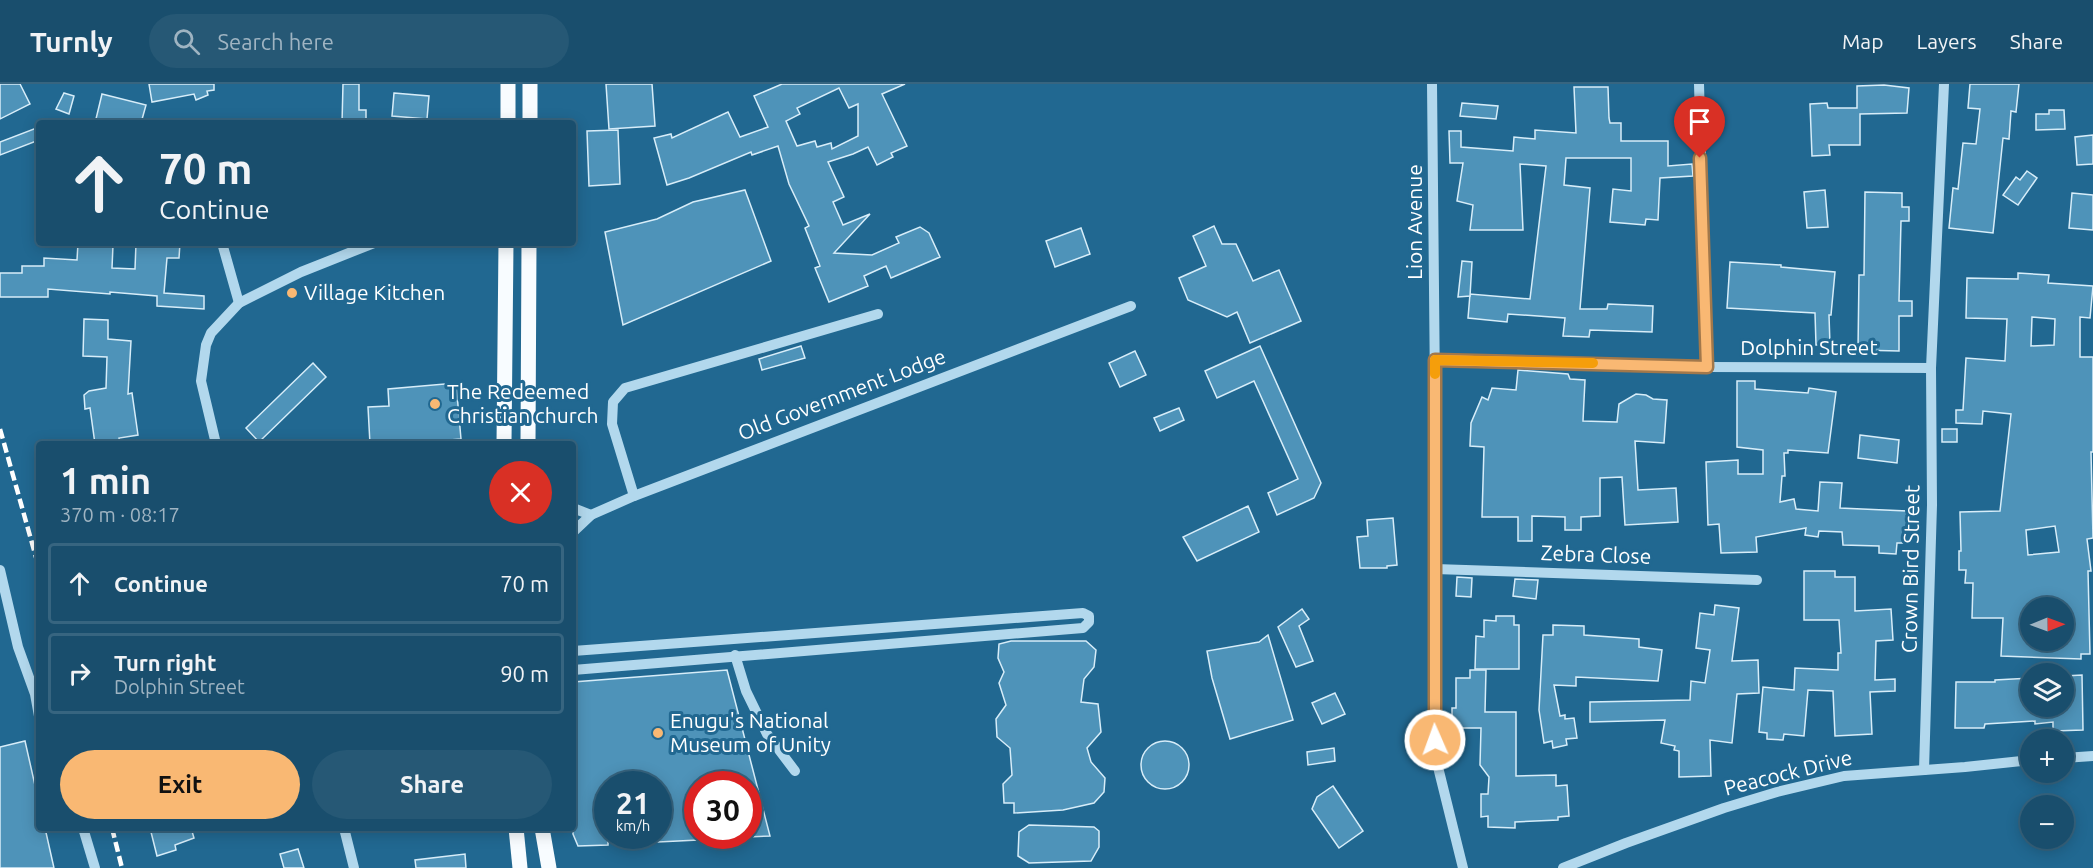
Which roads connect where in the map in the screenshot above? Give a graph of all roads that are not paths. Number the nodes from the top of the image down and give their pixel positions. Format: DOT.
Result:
graph roads {
  1 [pos="508,84"];
  2 [pos="530,84"];
  3 [pos="1432,84"];
  4 [pos="1698,84"];
  5 [pos="1944,84"];
  6 [pos="508,120"];
  7 [pos="530,120"];
  8 [pos="223,246"];
  9 [pos="366,246"];
  10 [pos="506,246"];
  11 [pos="529,246"];
  12 [pos="239,303"];
  13 [pos="1131,306"];
  14 [pos="878,314"];
  15 [pos="1435,360"];
  16 [pos="1707,367"];
  17 [pos="1931,368"];
  18 [pos="215,441"];
  19 [pos="504,441"];
  20 [pos="528,441"];
  21 [pos="634,496"];
  22 [pos="576,509"];
  23 [pos="591,515"];
  24 [pos="576,529"];
  25 [pos="1435,569"];
  26 [pos="0,570"];
  27 [pos="1757,580"];
  28 [pos="903,626"];
  29 [pos="723,638"];
  30 [pos="905,641"];
  31 [pos="576,651"];
  32 [pos="729,656"];
  33 [pos="576,670"];
  34 [pos="36,700"];
  35 [pos="2093,756"];
  36 [pos="2074,757"];
  37 [pos="2020,761"];
  38 [pos="1924,770"];
  39 [pos="795,771"];
  40 [pos="84,831"];
  41 [pos="345,831"];
  42 [pos="516,831"];
  43 [pos="543,831"];
  44 [pos="95,868"];
  45 [pos="354,868"];
  46 [pos="520,868"];
  47 [pos="549,868"];
  48 [pos="1463,868"];
  49 [pos="1563,868"];
  1 -- 6 [label="main road"];
  2 -- 7 [label="main road"];
  3 -- 15 [label="street, Lion Avenue"];
  4 -- 16 [label="street"];
  5 -- 17 [label="street, Crown Bird Street"];
  8 -- 12 [label="street"];
  9 -- 12 [label="street"];
  10 -- 19 [label="main road"];
  11 -- 20 [label="main road"];
  12 -- 18 [label="street"];
  13 -- 21 [label="street, Old Government Lodge"];
  14 -- 21 [label="street"];
  15 -- 16 [label="street, Dolphin Street"];
  15 -- 25 [label="street, Lion Avenue"];
  16 -- 17 [label="street, Dolphin Street"];
  17 -- 38 [label="street, Crown Bird Street"];
  21 -- 23 [label="street, Old Government Lodge"];
  22 -- 23 [label="street"];
  23 -- 24 [label="street, Old Government Lodge"];
  25 -- 27 [label="street, Zebra Close"];
  25 -- 48 [label="street, Lion Avenue"];
  26 -- 34 [label="street"];
  28 -- 29 [label="street"];
  28 -- 30 [label="street"];
  28 -- 30 [label="street"];
  29 -- 31 [label="street"];
  29 -- 32 [label="street"];
  30 -- 32 [label="street"];
  32 -- 33 [label="street"];
  32 -- 39 [label="street"];
  35 -- 36 [label="street"];
  37 -- 38 [label="street, Peacock Drive"];
  38 -- 49 [label="street, Peacock Drive"];
  40 -- 44 [label="street"];
  41 -- 45 [label="street"];
  42 -- 46 [label="main road"];
  43 -- 47 [label="main road"];
}
